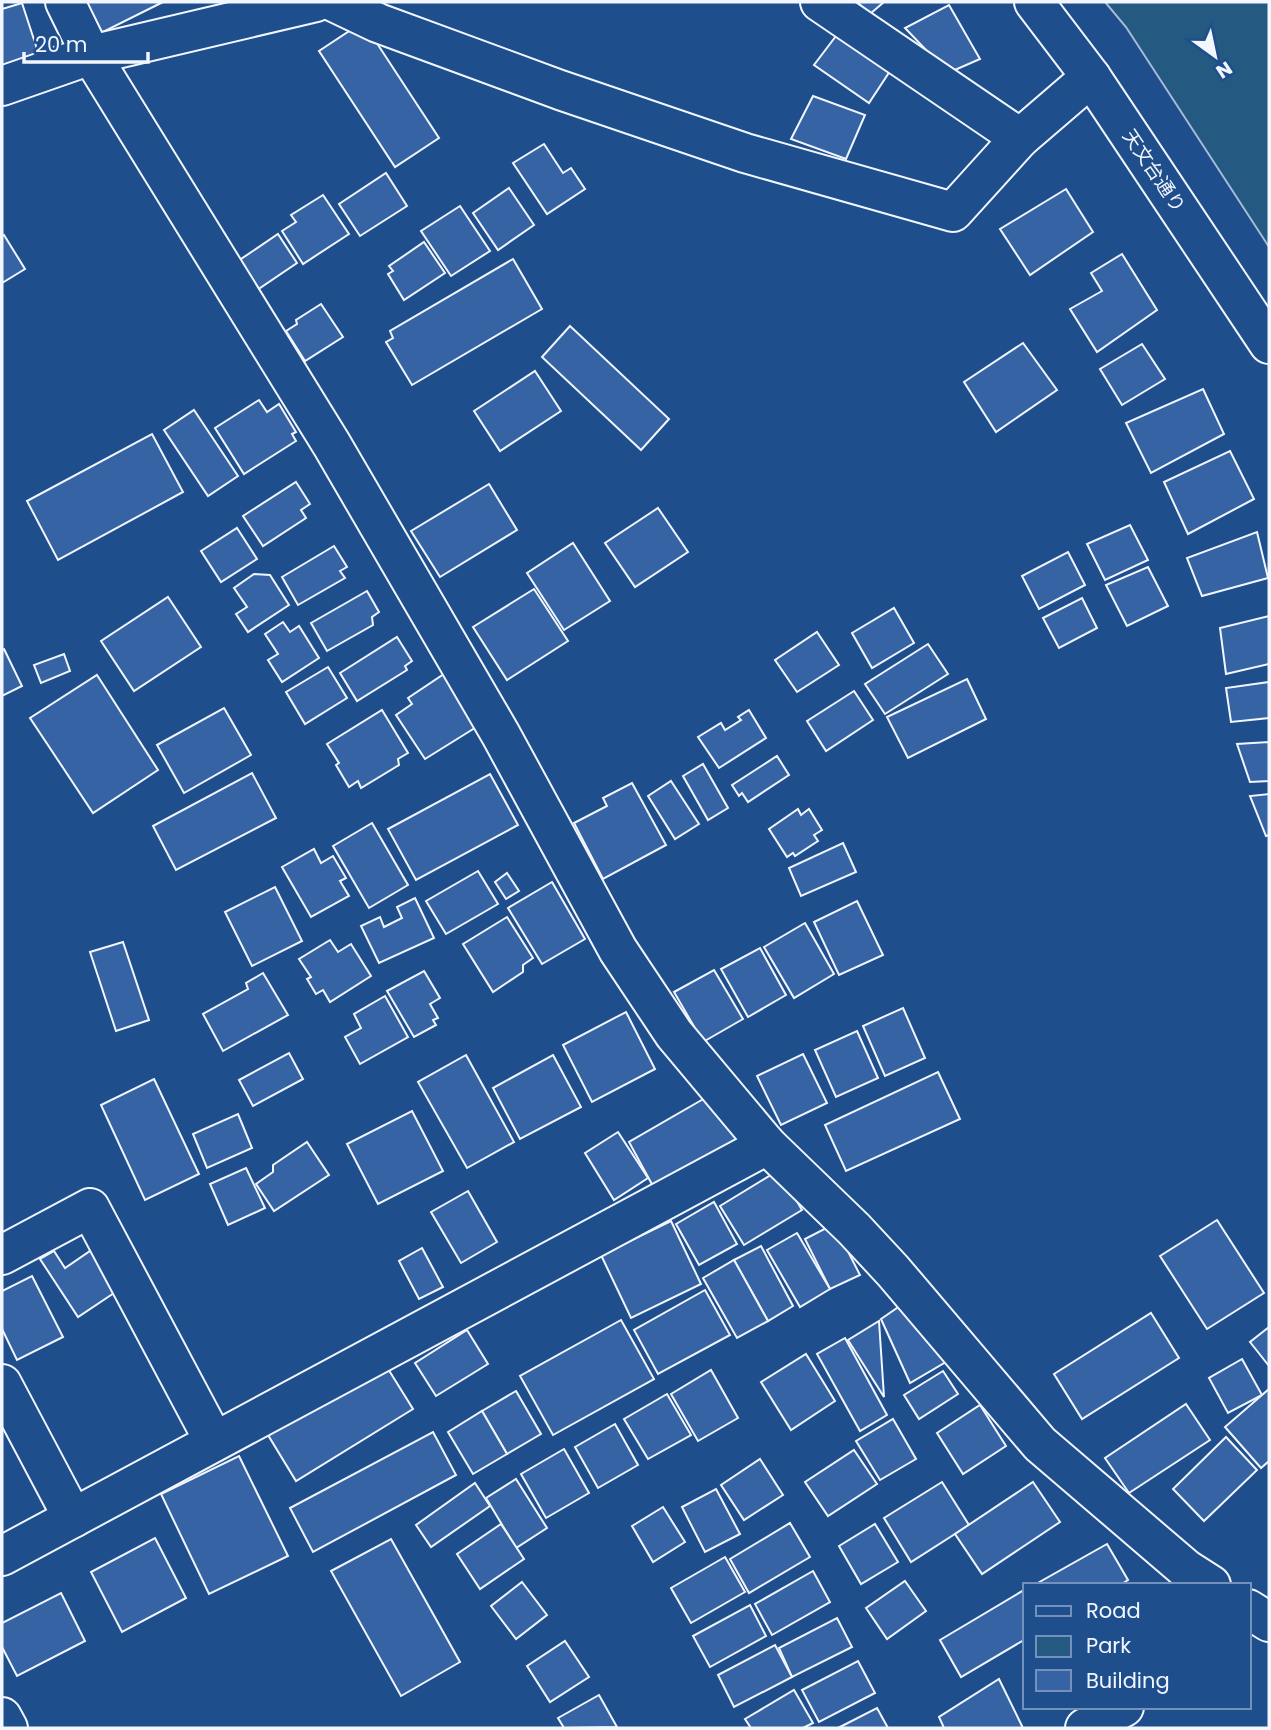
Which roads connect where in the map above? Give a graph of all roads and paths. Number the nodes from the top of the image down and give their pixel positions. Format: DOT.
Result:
graph roads {
  1 [pos="65,2"];
  2 [pos="316,2"];
  3 [pos="334,2"];
  4 [pos="820,2"];
  5 [pos="1034,2"];
  6 [pos="91,55"];
  7 [pos="1091,77"];
  8 [pos="2,86"];
  9 [pos="1020,138"];
  10 [pos="1269,344"];
  11 [pos="767,1145"];
  12 [pos="2,1255"];
  13 [pos="2,1384"];
  14 [pos="214,1441"];
  15 [pos="73,1518"];
  16 [pos="2,1556"];
  17 [pos="1208,1583"];
  18 [pos="1250,1610"];
  19 [pos="1269,1622"];
  20 [pos="1269,1630"];
  21 [pos="1250,1640"];
  22 [pos="1120,1709"];
  23 [pos="2,1717"];
  24 [pos="8,1728"];
  25 [pos="1085,1728"];
  1 -- 6 [label="street"];
  2 -- 6 [label="street"];
  3 -- 9 [label="street"];
  4 -- 9 [label="street"];
  5 -- 7 [label="street, 天文台通り"];
  6 -- 8 [label="street"];
  6 -- 11 [label="street"];
  7 -- 9 [label="street"];
  7 -- 10 [label="street, 天文台通り"];
  11 -- 14 [label="street"];
  11 -- 17 [label="street"];
  12 -- 14 [label="street"];
  13 -- 15 [label="street"];
  14 -- 15 [label="street"];
  15 -- 16 [label="street"];
  18 -- 19 [label="street"];
  20 -- 21 [label="street"];
  22 -- 25 [label="street"];
  23 -- 24 [label="street"];
}
